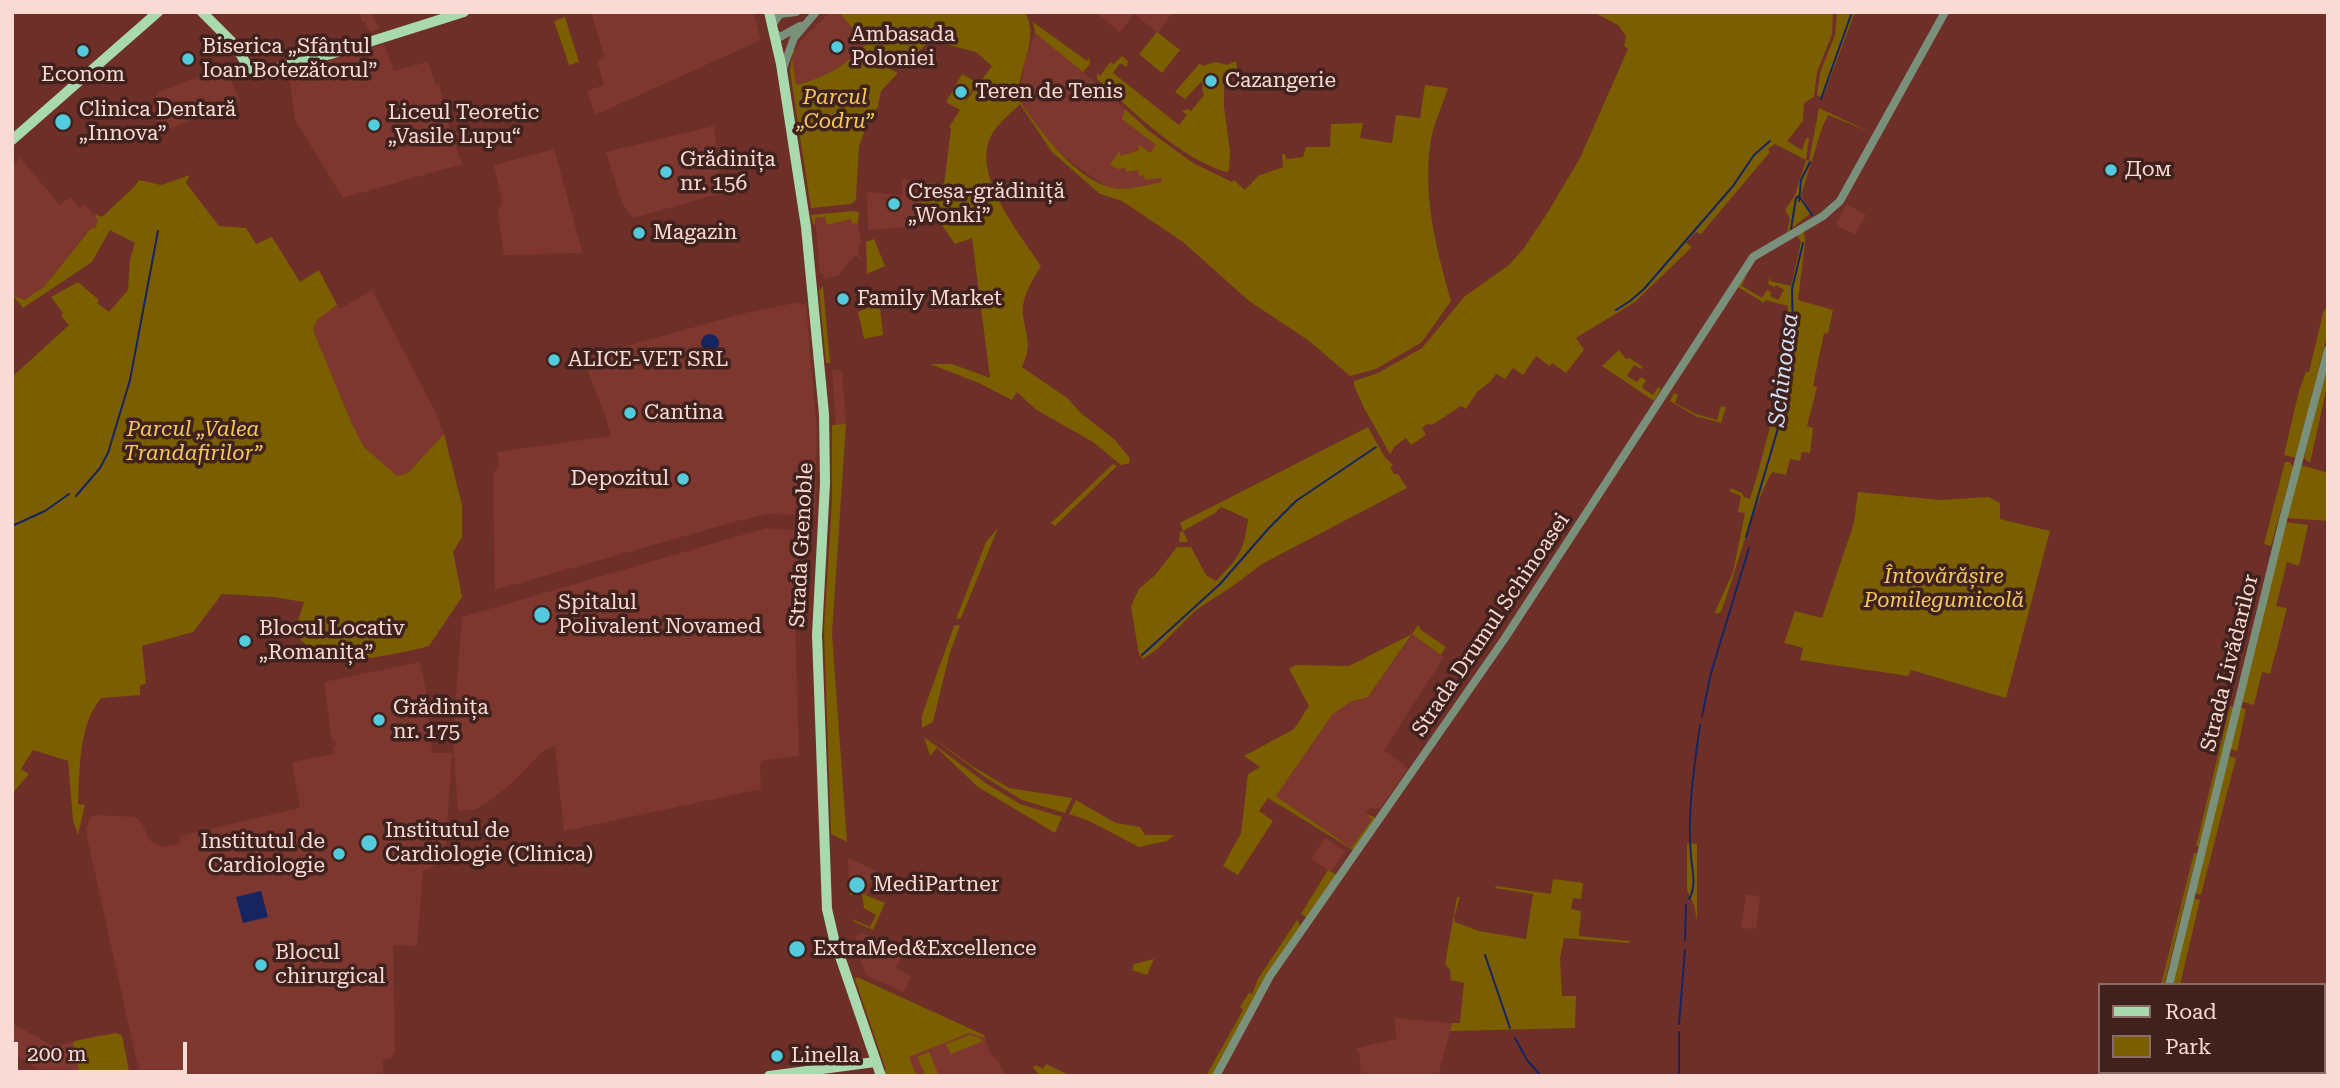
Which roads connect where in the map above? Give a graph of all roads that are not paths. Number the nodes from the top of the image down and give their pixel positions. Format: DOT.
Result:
graph roads {
  1 [pos="158,12"];
  2 [pos="202,12"];
  3 [pos="464,12"];
  4 [pos="769,12"];
  5 [pos="795,12"];
  6 [pos="816,12"];
  7 [pos="1945,12"];
  8 [pos="808,20"];
  9 [pos="798,26"];
  10 [pos="774,28"];
  11 [pos="782,71"];
  12 [pos="12,140"];
  13 [pos="2328,350"];
  14 [pos="2169,983"];
  15 [pos="874,1062"];
  16 [pos="769,1076"];
  17 [pos="881,1076"];
  18 [pos="1216,1076"];
  1 -- 12 [label="main road"];
  2 -- 3 [label="main road"];
  4 -- 10 [label="main road, Strada Grenoble"];
  5 -- 9 [label="street"];
  5 -- 10 [label="street"];
  6 -- 8 [label="street"];
  7 -- 18 [label="street, Strada Drumul Schinoasei"];
  8 -- 9 [label="street"];
  8 -- 11 [label="street"];
  9 -- 10 [label="street"];
  10 -- 11 [label="main road, Strada Grenoble"];
  11 -- 15 [label="main road, Strada Grenoble"];
  13 -- 14 [label="street, Strada Livădarilor"];
  15 -- 16 [label="main road"];
  15 -- 17 [label="main road, Strada Grenoble"];
}
